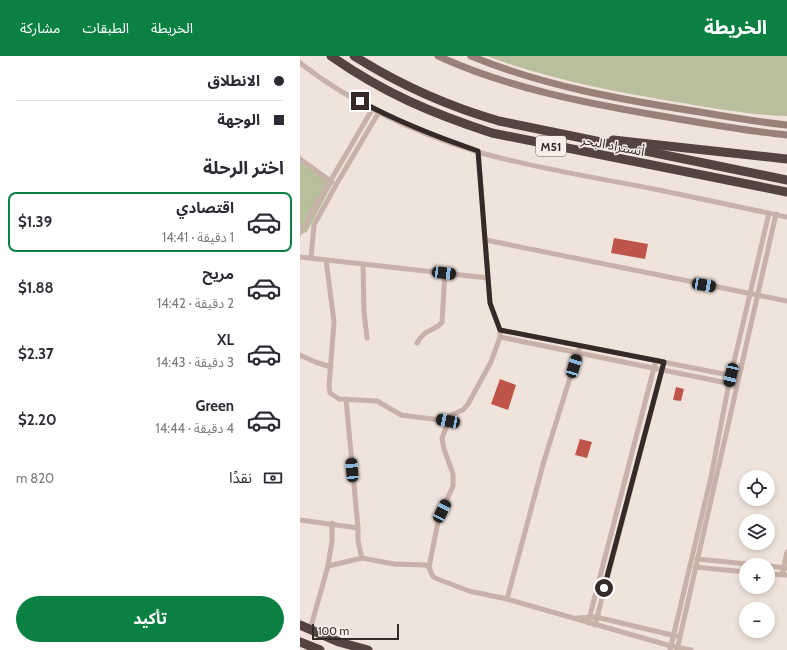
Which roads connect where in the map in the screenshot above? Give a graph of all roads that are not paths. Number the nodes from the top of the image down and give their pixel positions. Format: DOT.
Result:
graph roads {
  1 [pos="331,56"];
  2 [pos="354,56"];
  3 [pos="438,56"];
  4 [pos="471,56"];
  5 [pos="300,63"];
  6 [pos="373,108"];
  7 [pos="379,112"];
  8 [pos="787,125"];
  9 [pos="787,135"];
  10 [pos="594,140"];
  11 [pos="478,151"];
  12 [pos="300,159"];
  13 [pos="787,159"];
  14 [pos="787,180"];
  15 [pos="330,181"];
  16 [pos="336,185"];
  17 [pos="787,192"];
  18 [pos="769,213"];
  19 [pos="776,214"];
  20 [pos="787,216"];
  21 [pos="300,233"];
  22 [pos="486,240"];
  23 [pos="300,257"];
  24 [pos="311,258"];
  25 [pos="326,260"];
  26 [pos="363,264"];
  27 [pos="444,273"];
  28 [pos="488,278"];
  29 [pos="750,293"];
  30 [pos="758,294"];
  31 [pos="787,301"];
  32 [pos="500,330"];
  33 [pos="500,337"];
  34 [pos="367,338"];
  35 [pos="417,343"];
  36 [pos="580,346"];
  37 [pos="578,353"];
  38 [pos="300,355"];
  39 [pos="656,360"];
  40 [pos="664,362"];
  41 [pos="331,366"];
  42 [pos="655,368"];
  43 [pos="662,369"];
  44 [pos="731,375"];
  45 [pos="739,376"];
  46 [pos="729,383"];
  47 [pos="737,385"];
  48 [pos="346,399"];
  49 [pos="448,421"];
  50 [pos="300,520"];
  51 [pos="332,523"];
  52 [pos="358,528"];
  53 [pos="787,552"];
  54 [pos="362,558"];
  55 [pos="692,558"];
  56 [pos="698,559"];
  57 [pos="739,563"];
  58 [pos="328,566"];
  59 [pos="690,566"];
  60 [pos="429,567"];
  61 [pos="697,567"];
  62 [pos="775,567"];
  63 [pos="785,568"];
  64 [pos="739,571"];
  65 [pos="784,575"];
  66 [pos="506,599"];
  67 [pos="589,616"];
  68 [pos="596,617"];
  69 [pos="577,618"];
  70 [pos="588,623"];
  71 [pos="300,625"];
  72 [pos="595,625"];
  73 [pos="310,630"];
  74 [pos="674,635"];
  75 [pos="680,637"];
  76 [pos="300,642"];
  77 [pos="671,648"];
  78 [pos="678,649"];
  79 [pos="320,650"];
  80 [pos="368,650"];
  81 [pos="691,650"];
  1 -- 17 [label="highway, أتستراد البحر / M51"];
  2 -- 10 [label="highway, أتستراد البحر / M51"];
  3 -- 9 [label="street"];
  4 -- 8 [label="street"];
  5 -- 6 [label="street"];
  6 -- 7 [label="street"];
  6 -- 15 [label="street"];
  7 -- 11 [label="street"];
  7 -- 16 [label="street"];
  10 -- 13 [label="highway"];
  10 -- 14 [label="highway, أتستراد البحر / M51"];
  11 -- 18 [label="street"];
  11 -- 22 [label="street"];
  12 -- 15 [label="street"];
  15 -- 16 [label="street"];
  15 -- 21 [label="street"];
  16 -- 24 [label="street"];
  18 -- 19 [label="street"];
  18 -- 29 [label="street"];
  19 -- 20 [label="street"];
  19 -- 30 [label="street"];
  22 -- 28 [label="street"];
  22 -- 29 [label="street"];
  23 -- 24 [label="street"];
  24 -- 25 [label="street"];
  25 -- 26 [label="street"];
  25 -- 41 [label="street"];
  26 -- 27 [label="street"];
  26 -- 34 [label="street"];
  27 -- 28 [label="street"];
  27 -- 35 [label="street"];
  28 -- 32 [label="street"];
  29 -- 30 [label="street"];
  29 -- 44 [label="street"];
  30 -- 31 [label="street"];
  30 -- 45 [label="street"];
  32 -- 33 [label="street"];
  32 -- 36 [label="street"];
  33 -- 37 [label="street"];
  33 -- 49 [label="street"];
  36 -- 37 [label="street"];
  36 -- 39 [label="street"];
  37 -- 42 [label="street"];
  37 -- 66 [label="street"];
  38 -- 41 [label="street"];
  39 -- 40 [label="street"];
  39 -- 42 [label="street"];
  40 -- 43 [label="street"];
  40 -- 44 [label="street"];
  41 -- 48 [label="street"];
  42 -- 43 [label="street"];
  42 -- 67 [label="street"];
  43 -- 46 [label="street"];
  43 -- 68 [label="street"];
  44 -- 45 [label="street"];
  44 -- 46 [label="street"];
  45 -- 47 [label="street"];
  46 -- 47 [label="street"];
  46 -- 55 [label="street"];
  47 -- 56 [label="street"];
  48 -- 49 [label="street"];
  48 -- 52 [label="street"];
  49 -- 60 [label="street"];
  50 -- 51 [label="street"];
  51 -- 52 [label="street"];
  51 -- 58 [label="street"];
  52 -- 54 [label="street"];
  53 -- 63 [label="street"];
  54 -- 58 [label="street"];
  54 -- 60 [label="street"];
  55 -- 56 [label="street"];
  55 -- 59 [label="street"];
  56 -- 57 [label="street"];
  56 -- 61 [label="street"];
  58 -- 73 [label="street"];
  59 -- 61 [label="street"];
  59 -- 74 [label="street"];
  60 -- 66 [label="street"];
  61 -- 64 [label="street"];
  61 -- 75 [label="street"];
  62 -- 63 [label="street"];
  63 -- 65 [label="street"];
  66 -- 69 [label="street"];
  67 -- 68 [label="street"];
  67 -- 69 [label="street"];
  67 -- 70 [label="street"];
  68 -- 72 [label="street"];
  68 -- 74 [label="street"];
  69 -- 70 [label="street"];
  70 -- 72 [label="street"];
  71 -- 73 [label="highway"];
  72 -- 77 [label="street"];
  73 -- 80 [label="highway"];
  74 -- 75 [label="street"];
  74 -- 77 [label="street"];
  75 -- 78 [label="street"];
  76 -- 79 [label="highway"];
  77 -- 78 [label="street"];
  78 -- 81 [label="street"];
}
